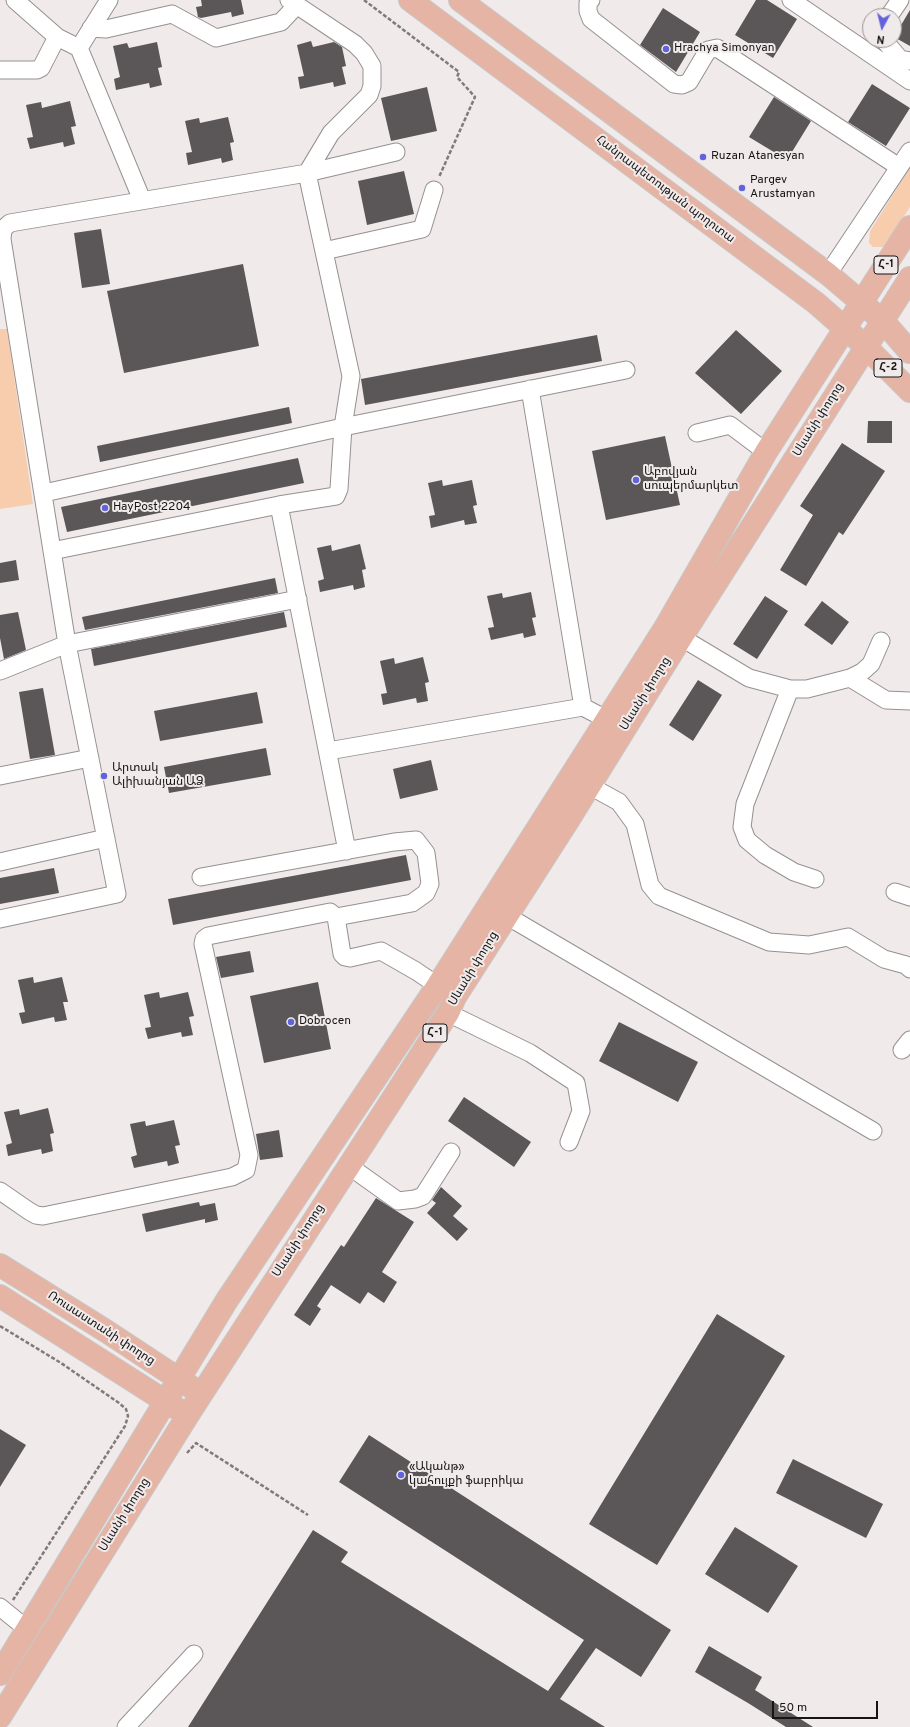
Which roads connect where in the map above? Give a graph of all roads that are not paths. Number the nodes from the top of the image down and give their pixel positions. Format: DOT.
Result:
graph roads {
  1 [pos="15,0"];
  2 [pos="109,0"];
  3 [pos="410,0"];
  4 [pos="460,0"];
  5 [pos="591,0"];
  6 [pos="792,0"];
  7 [pos="293,3"];
  8 [pos="91,28"];
  9 [pos="57,37"];
  10 [pos="79,48"];
  11 [pos="890,48"];
  12 [pos="902,64"];
  13 [pos="0,70"];
  14 [pos="910,82"];
  15 [pos="910,151"];
  16 [pos="396,152"];
  17 [pos="900,167"];
  18 [pos="308,173"];
  19 [pos="434,190"];
  20 [pos="142,200"];
  21 [pos="910,226"];
  22 [pos="324,251"];
  23 [pos="828,274"];
  24 [pos="910,278"];
  25 [pos="862,302"];
  26 [pos="883,321"];
  27 [pos="845,327"];
  28 [pos="866,346"];
  29 [pos="910,352"];
  30 [pos="626,370"];
  31 [pos="530,389"];
  32 [pos="910,391"];
  33 [pos="343,427"];
  34 [pos="697,433"];
  35 [pos="766,452"];
  36 [pos="44,493"];
  37 [pos="279,505"];
  38 [pos="52,551"];
  39 [pos="298,599"];
  40 [pos="673,633"];
  41 [pos="881,642"];
  42 [pos="67,644"];
  43 [pos="0,671"];
  44 [pos="850,678"];
  45 [pos="790,689"];
  46 [pos="910,701"];
  47 [pos="583,707"];
  48 [pos="606,719"];
  49 [pos="328,751"];
  50 [pos="90,758"];
  51 [pos="0,776"];
  52 [pos="590,786"];
  53 [pos="106,838"];
  54 [pos="347,851"];
  55 [pos="0,862"];
  56 [pos="201,877"];
  57 [pos="815,879"];
  58 [pos="507,916"];
  59 [pos="336,917"];
  60 [pos="0,919"];
  61 [pos="910,969"];
  62 [pos="447,998"];
  63 [pos="873,1131"];
  64 [pos="569,1142"];
  65 [pos="451,1152"];
  66 [pos="349,1166"];
  67 [pos="0,1191"];
  68 [pos="0,1265"];
  69 [pos="0,1296"];
  70 [pos="179,1379"];
  71 [pos="202,1394"];
  72 [pos="165,1400"];
  73 [pos="188,1415"];
  74 [pos="3,1609"];
  75 [pos="27,1629"];
  76 [pos="194,1654"];
  77 [pos="0,1674"];
  78 [pos="0,1717"];
  79 [pos="126,1727"];
  1 -- 9 [label="street"];
  2 -- 8 [label="street"];
  3 -- 27 [label="main road, Հանրապետության պողոտա"];
  4 -- 23 [label="main road"];
  5 -- 17 [label="street"];
  6 -- 12 [label="street"];
  7 -- 8 [label="street"];
  7 -- 18 [label="street"];
  8 -- 10 [label="street"];
  9 -- 10 [label="street"];
  9 -- 13 [label="street"];
  10 -- 20 [label="street"];
  11 -- 12 [label="street"];
  12 -- 14 [label="street"];
  15 -- 17 [label="street"];
  16 -- 18 [label="street"];
  17 -- 23 [label="street"];
  18 -- 20 [label="street"];
  18 -- 22 [label="street"];
  19 -- 22 [label="street"];
  20 -- 36 [label="street"];
  21 -- 25 [label="main road, Հ-1"];
  22 -- 33 [label="street"];
  23 -- 25 [label="main road"];
  24 -- 26 [label="main road, Հ-1"];
  25 -- 26 [label="main road, Հ-2"];
  25 -- 27 [label="main road, Սևանի փողոց / Հ-1"];
  26 -- 28 [label="main road, Սևանի փողոց / Հ-1"];
  26 -- 29 [label="main road, Հ-2"];
  27 -- 28 [label="main road, Հանրապետության պողոտա / Հ-2"];
  27 -- 35 [label="main road, Սևանի փողոց / Հ-1"];
  28 -- 32 [label="main road, Հանրապետության պողոտա / Հ-2"];
  28 -- 40 [label="main road, Սևանի փողոց / Հ-1"];
  30 -- 31 [label="street"];
  31 -- 33 [label="street"];
  31 -- 47 [label="street"];
  33 -- 36 [label="street"];
  33 -- 37 [label="street"];
  34 -- 35 [label="street"];
  35 -- 40 [label="main road, Սևանի փողոց / Հ-1"];
  36 -- 38 [label="street"];
  37 -- 38 [label="street"];
  37 -- 39 [label="street"];
  38 -- 42 [label="street"];
  39 -- 42 [label="street"];
  39 -- 49 [label="street"];
  40 -- 45 [label="street"];
  40 -- 48 [label="main road, Սևանի փողոց / Հ-1"];
  40 -- 52 [label="main road, Սևանի փողոց / Հ-1"];
  41 -- 44 [label="street"];
  42 -- 43 [label="street"];
  42 -- 50 [label="street"];
  44 -- 45 [label="street"];
  44 -- 46 [label="street"];
  45 -- 57 [label="street"];
  47 -- 48 [label="street"];
  47 -- 49 [label="street"];
  48 -- 62 [label="main road, Սևանի փողոց / Հ-1"];
  49 -- 54 [label="street"];
  50 -- 51 [label="street"];
  50 -- 53 [label="street"];
  52 -- 58 [label="main road, Սևանի փողոց / Հ-1"];
  52 -- 61 [label="street"];
  53 -- 55 [label="street"];
  53 -- 60 [label="street"];
  54 -- 56 [label="street"];
  54 -- 59 [label="street"];
  58 -- 62 [label="main road, Սևանի փողոց / Հ-1"];
  58 -- 63 [label="street"];
  59 -- 62 [label="street"];
  59 -- 67 [label="street"];
  62 -- 64 [label="street"];
  62 -- 66 [label="main road, Սևանի փողոց / Հ-1"];
  62 -- 70 [label="main road, Սևանի փողոց / Հ-1"];
  65 -- 66 [label="street"];
  66 -- 71 [label="main road, Սևանի փողոց / Հ-1"];
  68 -- 70 [label="main road, Ռուսաստանի փողոց"];
  69 -- 72 [label="main road"];
  70 -- 71 [label="main road, Ռուսաստանի փողոց"];
  70 -- 72 [label="main road, Սևանի փողոց / Հ-1"];
  71 -- 73 [label="main road, Սևանի փողոց / Հ-1"];
  72 -- 73 [label="main road"];
  72 -- 75 [label="main road, Սևանի փողոց / Հ-1"];
  73 -- 78 [label="main road, Սևանի փողոց / Հ-1"];
  74 -- 75 [label="street"];
  75 -- 77 [label="main road, Սևանի փողոց / Հ-1"];
  76 -- 79 [label="street"];
}
